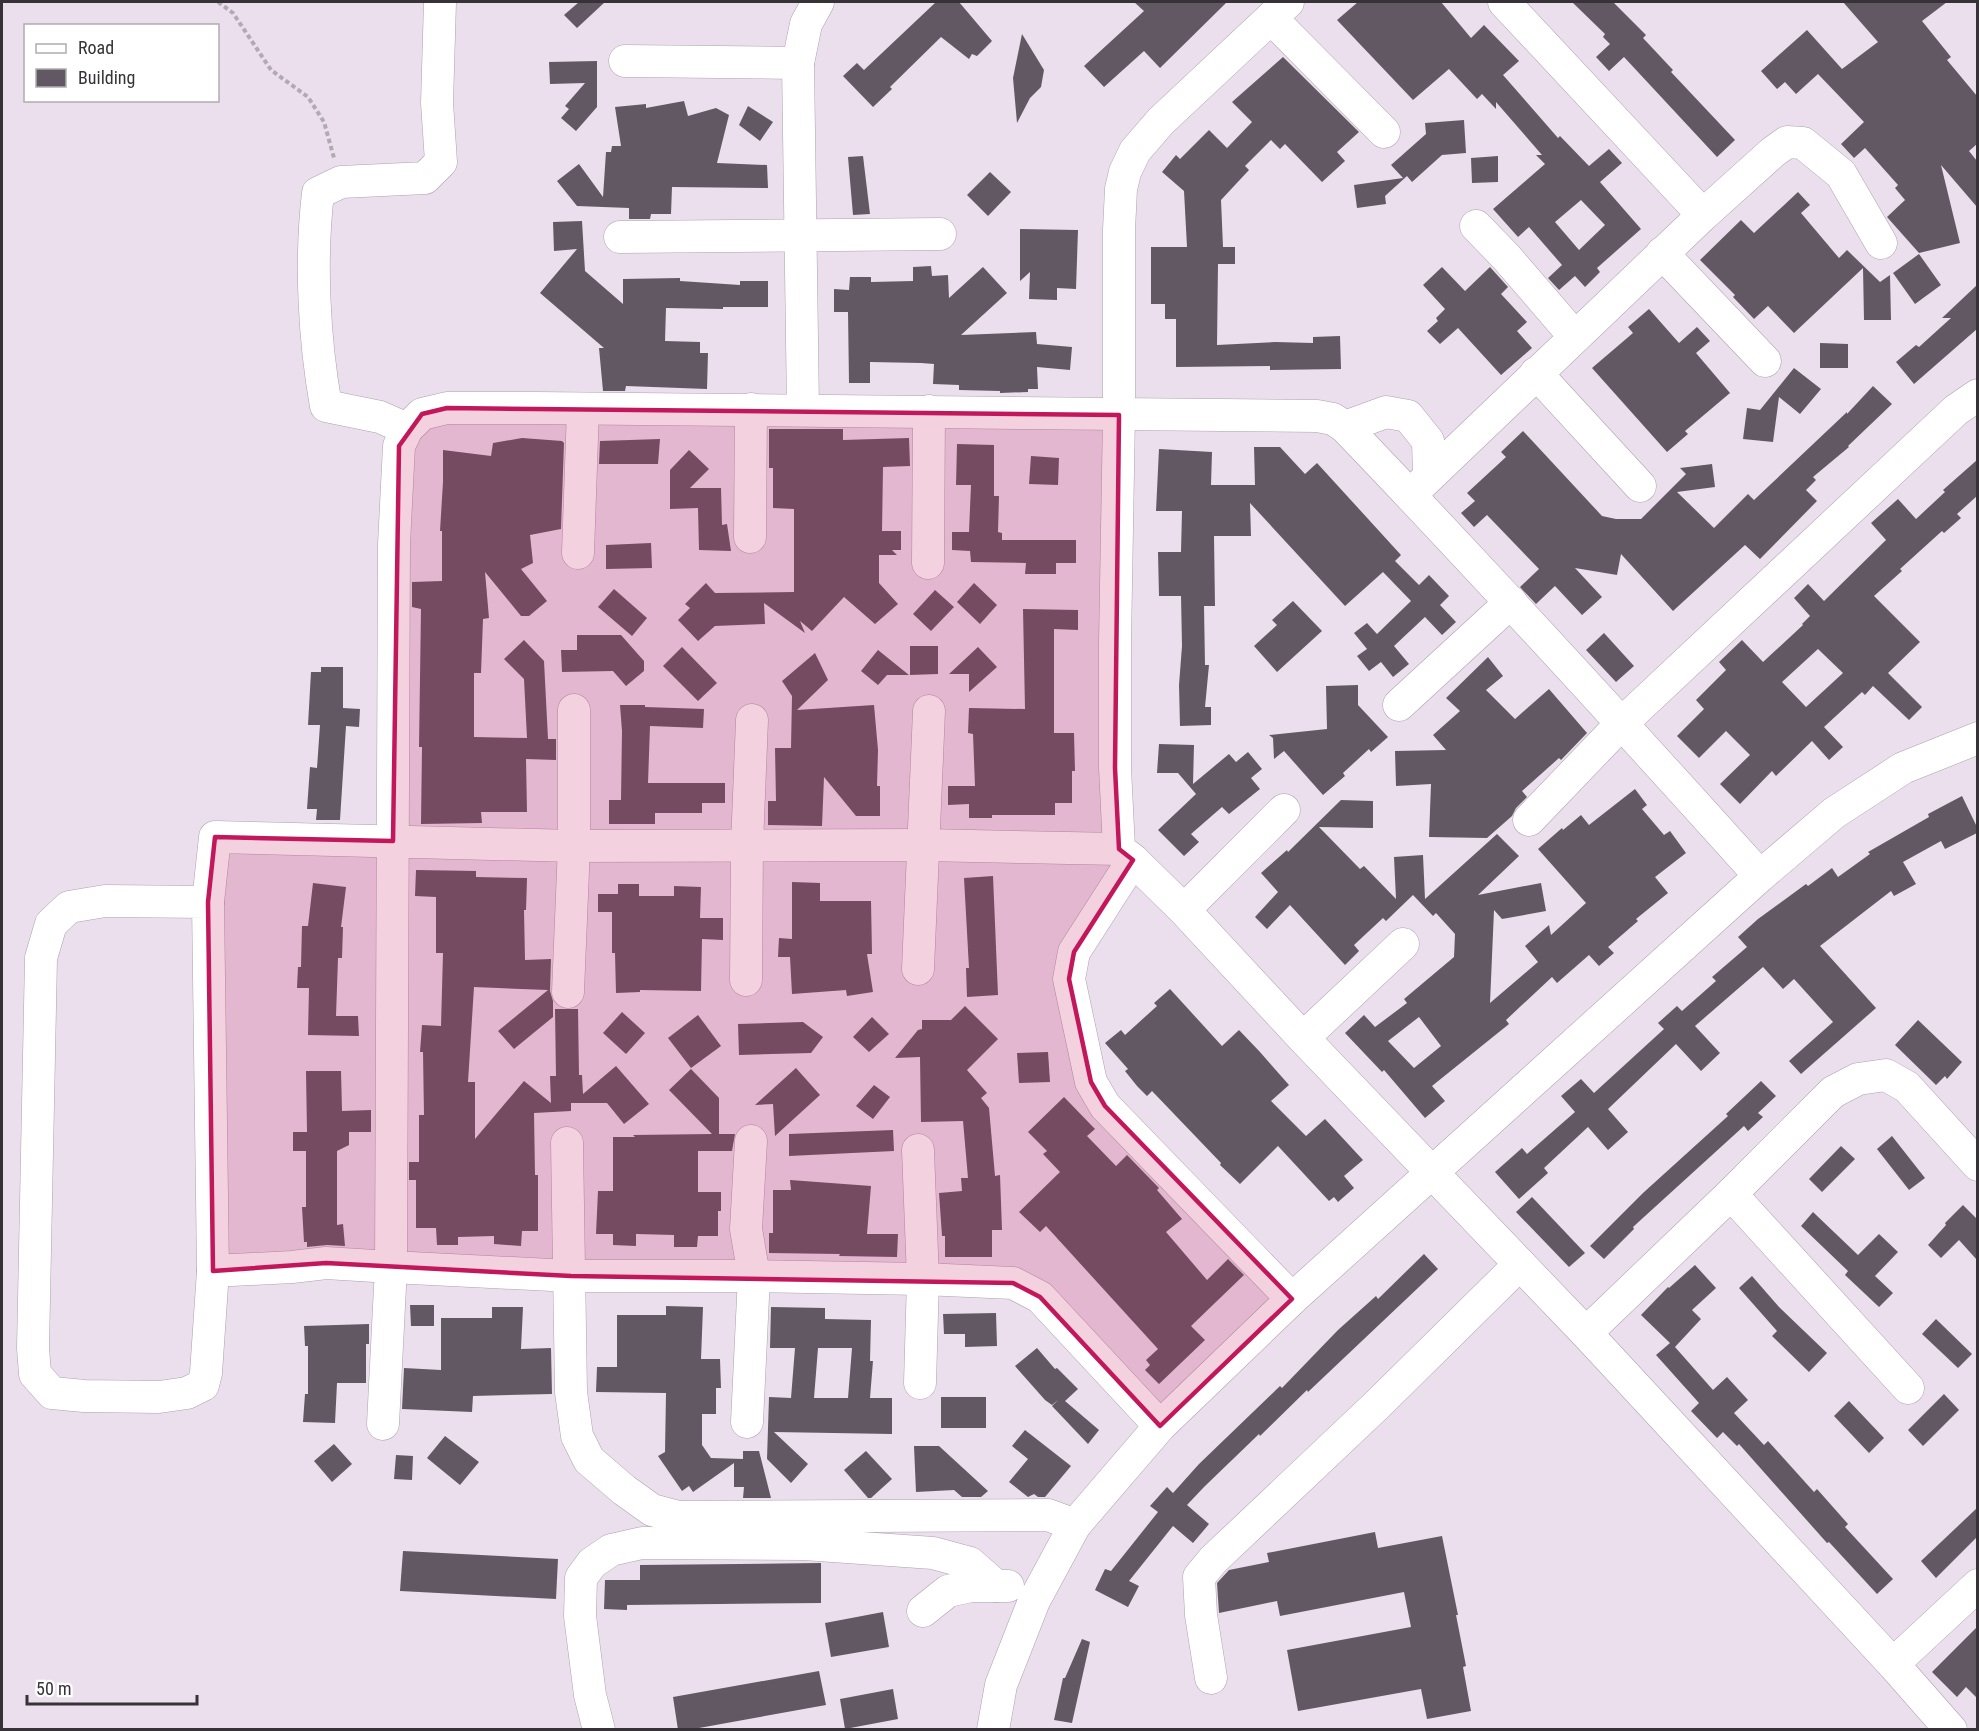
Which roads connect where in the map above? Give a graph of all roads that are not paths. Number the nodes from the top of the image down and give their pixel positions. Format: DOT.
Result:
graph roads {
  1 [pos="440,2"];
  2 [pos="818,2"];
  3 [pos="1504,2"];
  4 [pos="1280,10"];
  5 [pos="625,61"];
  6 [pos="798,63"];
  7 [pos="1384,132"];
  8 [pos="1703,214"];
  9 [pos="1476,226"];
  10 [pos="940,234"];
  11 [pos="801,235"];
  12 [pos="620,237"];
  13 [pos="1881,243"];
  14 [pos="1662,253"];
  15 [pos="1575,337"];
  16 [pos="1765,362"];
  17 [pos="1536,373"];
  18 [pos="1977,395"];
  19 [pos="583,409"];
  20 [pos="751,409"];
  21 [pos="803,409"];
  22 [pos="929,411"];
  23 [pos="1119,415"];
  24 [pos="1345,427"];
  25 [pos="407,429"];
  26 [pos="1420,485"];
  27 [pos="1640,486"];
  28 [pos="750,537"];
  29 [pos="578,553"];
  30 [pos="928,563"];
  31 [pos="1511,602"];
  32 [pos="1399,705"];
  33 [pos="574,710"];
  34 [pos="929,711"];
  35 [pos="752,720"];
  36 [pos="1622,723"];
  37 [pos="1977,738"];
  38 [pos="1284,810"];
  39 [pos="1529,820"];
  40 [pos="393,841"];
  41 [pos="747,845"];
  42 [pos="924,845"];
  43 [pos="574,846"];
  44 [pos="1126,854"];
  45 [pos="1760,876"];
  46 [pos="208,902"];
  47 [pos="1184,910"];
  48 [pos="1402,944"];
  49 [pos="918,969"];
  50 [pos="746,980"];
  51 [pos="568,992"];
  52 [pos="1303,1038"];
  53 [pos="751,1141"];
  54 [pos="567,1143"];
  55 [pos="918,1150"];
  56 [pos="1977,1165"];
  57 [pos="1434,1173"];
  58 [pos="1731,1194"];
  59 [pos="1520,1264"];
  60 [pos="391,1267"];
  61 [pos="213,1270"];
  62 [pos="571,1276"];
  63 [pos="754,1276"];
  64 [pos="923,1279"];
  65 [pos="1292,1299"];
  66 [pos="1586,1334"];
  67 [pos="920,1383"];
  68 [pos="1908,1388"];
  69 [pos="747,1422"];
  70 [pos="383,1424"];
  71 [pos="1160,1426"];
  72 [pos="1075,1525"];
  73 [pos="1977,1585"];
  74 [pos="996,1586"];
  75 [pos="1034,1601"];
  76 [pos="923,1611"];
  77 [pos="1893,1664"];
  78 [pos="1211,1678"];
  79 [pos="600,1730"];
  80 [pos="993,1730"];
  81 [pos="1952,1730"];
  1 -- 25 [label="street"];
  2 -- 6 [label="street"];
  3 -- 8 [label="street"];
  4 -- 7 [label="street"];
  4 -- 23 [label="street"];
  5 -- 6 [label="street"];
  6 -- 11 [label="street"];
  8 -- 13 [label="street"];
  8 -- 14 [label="street"];
  9 -- 15 [label="street"];
  10 -- 11 [label="street"];
  11 -- 12 [label="street"];
  11 -- 21 [label="street"];
  14 -- 15 [label="street"];
  14 -- 16 [label="street"];
  15 -- 17 [label="street"];
  17 -- 26 [label="street"];
  17 -- 27 [label="street"];
  18 -- 36 [label="street"];
  19 -- 20 [label="street"];
  19 -- 25 [label="street"];
  19 -- 29 [label="street"];
  20 -- 21 [label="street"];
  20 -- 28 [label="street"];
  21 -- 22 [label="street"];
  22 -- 23 [label="street"];
  22 -- 30 [label="street"];
  23 -- 24 [label="street"];
  23 -- 44 [label="street"];
  24 -- 26 [label="street"];
  24 -- 26 [label="street"];
  25 -- 40 [label="street"];
  26 -- 31 [label="street"];
  31 -- 32 [label="street"];
  31 -- 36 [label="street"];
  33 -- 43 [label="street"];
  34 -- 42 [label="street"];
  35 -- 41 [label="street"];
  36 -- 39 [label="street"];
  36 -- 45 [label="street"];
  37 -- 45 [label="street"];
  38 -- 47 [label="street"];
  40 -- 43 [label="street"];
  40 -- 46 [label="street"];
  40 -- 60 [label="street"];
  41 -- 42 [label="street"];
  41 -- 43 [label="street"];
  41 -- 50 [label="street"];
  42 -- 44 [label="street"];
  42 -- 49 [label="street"];
  43 -- 51 [label="street"];
  44 -- 47 [label="street"];
  44 -- 65 [label="street"];
  45 -- 57 [label="street"];
  46 -- 61 [label="street"];
  46 -- 61 [label="street"];
  47 -- 52 [label="street"];
  48 -- 52 [label="street"];
  52 -- 57 [label="street"];
  53 -- 63 [label="street"];
  54 -- 62 [label="street"];
  55 -- 64 [label="street"];
  56 -- 58 [label="street"];
  57 -- 59 [label="street"];
  57 -- 65 [label="street"];
  58 -- 66 [label="street"];
  58 -- 68 [label="street"];
  59 -- 66 [label="street"];
  59 -- 78 [label="street"];
  60 -- 61 [label="street"];
  60 -- 62 [label="street"];
  60 -- 70 [label="street"];
  62 -- 63 [label="street"];
  62 -- 72 [label="street"];
  63 -- 64 [label="street"];
  63 -- 69 [label="street"];
  64 -- 67 [label="street"];
  64 -- 71 [label="street"];
  65 -- 71 [label="street"];
  66 -- 77 [label="street"];
  71 -- 72 [label="street"];
  72 -- 75 [label="street"];
  73 -- 77 [label="street"];
  74 -- 75 [label="street"];
  74 -- 76 [label="street"];
  74 -- 79 [label="street"];
  75 -- 80 [label="street"];
  77 -- 81 [label="street"];
}
